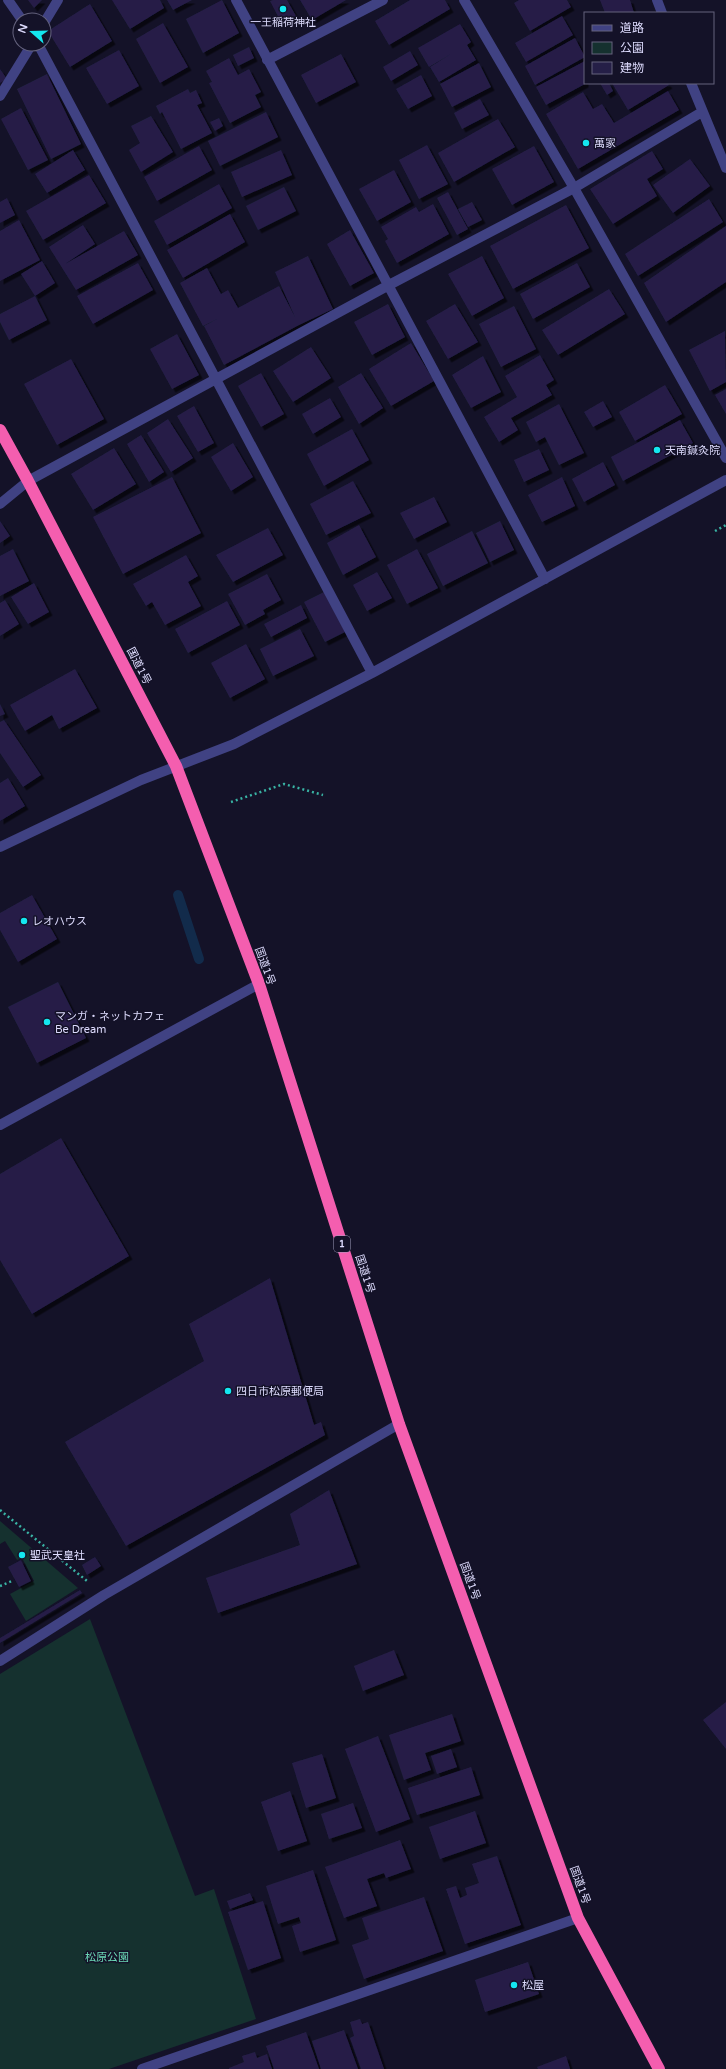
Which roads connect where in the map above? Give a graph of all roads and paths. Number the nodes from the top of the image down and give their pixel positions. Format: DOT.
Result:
graph roads {
  1 [pos="8,0"];
  2 [pos="58,0"];
  3 [pos="236,0"];
  4 [pos="383,0"];
  5 [pos="464,0"];
  6 [pos="657,0"];
  7 [pos="16,12"];
  8 [pos="51,12"];
  9 [pos="662,12"];
  10 [pos="27,52"];
  11 [pos="42,52"];
  12 [pos="267,60"];
  13 [pos="691,84"];
  14 [pos="0,96"];
  15 [pos="702,112"];
  16 [pos="726,168"];
  17 [pos="574,188"];
  18 [pos="389,285"];
  19 [pos="216,379"];
  20 [pos="0,430"];
  21 [pos="726,458"];
  22 [pos="726,480"];
  23 [pos="28,481"];
  24 [pos="0,504"];
  25 [pos="726,525"];
  26 [pos="715,531"];
  27 [pos="545,579"];
  28 [pos="372,673"];
  29 [pos="176,766"];
  30 [pos="323,795"];
  31 [pos="231,802"];
  32 [pos="0,847"];
  33 [pos="259,984"];
  34 [pos="0,1125"];
  35 [pos="399,1424"];
  36 [pos="0,1510"];
  37 [pos="12,1581"];
  38 [pos="0,1586"];
  39 [pos="104,1595"];
  40 [pos="0,1661"];
  41 [pos="578,1918"];
  42 [pos="142,2069"];
  43 [pos="659,2069"];
  1 -- 7 [label="street"];
  2 -- 8 [label="street"];
  3 -- 12 [label="street"];
  4 -- 12 [label="street"];
  5 -- 17 [label="street"];
  6 -- 9 [label="street"];
  10 -- 14 [label="street"];
  11 -- 19 [label="street"];
  12 -- 18 [label="street"];
  13 -- 15 [label="street"];
  15 -- 16 [label="street"];
  15 -- 17 [label="street"];
  17 -- 18 [label="street"];
  17 -- 21 [label="street"];
  18 -- 19 [label="street"];
  18 -- 27 [label="street"];
  19 -- 23 [label="street"];
  19 -- 28 [label="street"];
  20 -- 23 [label="highway, 国道1号 / 1"];
  22 -- 27 [label="street"];
  23 -- 24 [label="street"];
  23 -- 29 [label="highway, 国道1号 / 1"];
  25 -- 26 [label="path"];
  27 -- 28 [label="street"];
  28 -- 29 [label="street"];
  29 -- 32 [label="street"];
  29 -- 33 [label="highway, 国道1号 / 1"];
  30 -- 31 [label="path"];
  33 -- 34 [label="street"];
  33 -- 35 [label="highway, 国道1号 / 1"];
  35 -- 39 [label="street"];
  35 -- 41 [label="highway, 国道1号 / 1"];
  36 -- 39 [label="path"];
  37 -- 38 [label="path"];
  39 -- 40 [label="street"];
  41 -- 42 [label="street"];
  41 -- 43 [label="highway, 国道1号 / 1"];
}
